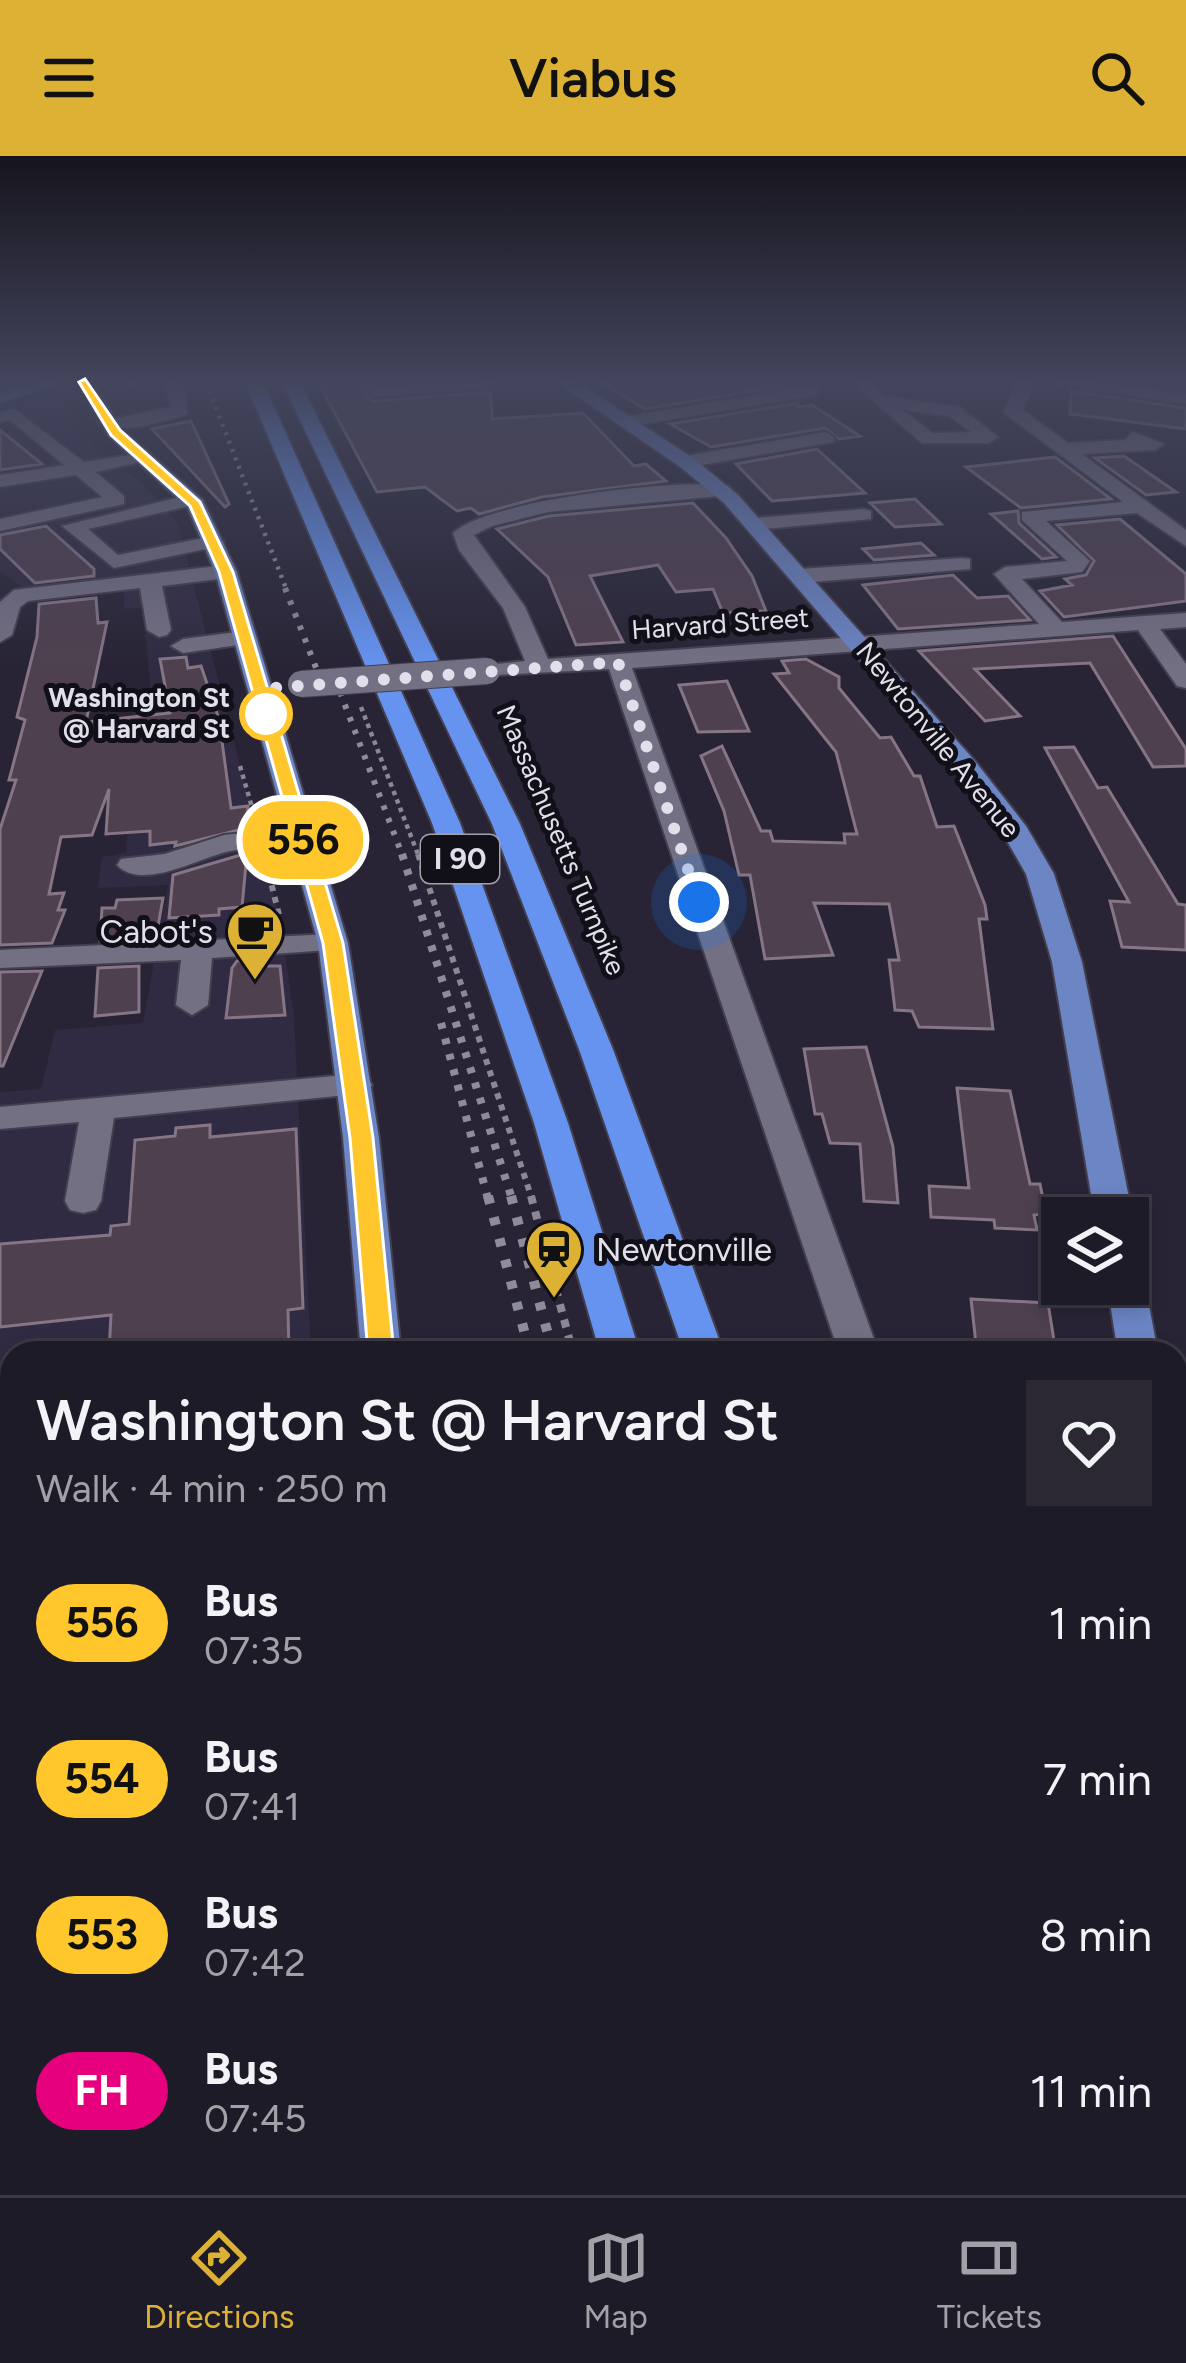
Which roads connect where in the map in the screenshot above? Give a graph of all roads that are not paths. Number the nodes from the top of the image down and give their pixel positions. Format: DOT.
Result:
graph roads {
  1 [pos="89,477"];
  2 [pos="166,477"];
  3 [pos="295,477"];
  4 [pos="337,477"];
  5 [pos="704,477"];
  6 [pos="1102,477"];
  7 [pos="721,490"];
  8 [pos="192,500"];
  9 [pos="1168,501"];
  10 [pos="1138,504"];
  11 [pos="864,515"];
  12 [pos="755,524"];
  13 [pos="0,525"];
  14 [pos="210,531"];
  15 [pos="1186,540"];
  16 [pos="962,564"];
  17 [pos="226,572"];
  18 [pos="800,576"];
  19 [pos="150,580"];
  20 [pos="1186,620"];
  21 [pos="1144,623"];
  22 [pos="1056,629"];
  23 [pos="159,631"];
  24 [pos="0,635"];
  25 [pos="244,638"];
  26 [pos="860,644"];
  27 [pos="183,646"];
  28 [pos="618,662"];
  29 [pos="539,667"];
  30 [pos="1186,681"];
  31 [pos="259,689"];
  32 [pos="302,835"];
  33 [pos="131,865"];
  34 [pos="333,943"];
  35 [pos="197,950"];
  36 [pos="0,959"];
  37 [pos="192,1005"];
  38 [pos="355,1085"];
  39 [pos="98,1113"];
  40 [pos="0,1118"];
  41 [pos="1110,1197"];
  42 [pos="83,1201"];
  43 [pos="1130,1305"];
  44 [pos="379,1341"];
  45 [pos="616,1341"];
  46 [pos="700,1341"];
  47 [pos="855,1341"];
  48 [pos="1136,1341"];
  1 -- 13 [label="street"];
  2 -- 8 [label="main road"];
  3 -- 45 [label="highway, I 90"];
  4 -- 46 [label="highway, Massachusetts Turnpike / I 90"];
  5 -- 7 [label="main road, Newtonville Avenue"];
  6 -- 10 [label="street"];
  7 -- 12 [label="main road, Newtonville Avenue"];
  7 -- 29 [label="street"];
  8 -- 14 [label="main road"];
  8 -- 14 [label="street"];
  9 -- 10 [label="street"];
  10 -- 15 [label="street"];
  10 -- 22 [label="street"];
  11 -- 12 [label="street"];
  12 -- 18 [label="main road, Newtonville Avenue"];
  14 -- 17 [label="main road"];
  16 -- 18 [label="street"];
  17 -- 19 [label="street"];
  17 -- 25 [label="main road"];
  18 -- 26 [label="main road, Newtonville Avenue"];
  19 -- 23 [label="street"];
  19 -- 24 [label="street"];
  20 -- 21 [label="street, Harvard Street"];
  21 -- 22 [label="street, Harvard Street"];
  21 -- 30 [label="street"];
  22 -- 26 [label="street, Harvard Street"];
  25 -- 27 [label="street"];
  25 -- 31 [label="main road"];
  26 -- 28 [label="street, Harvard Street"];
  26 -- 41 [label="main road, Newtonville Avenue"];
  28 -- 29 [label="street, Harvard Street"];
  28 -- 47 [label="street"];
  29 -- 31 [label="street, Harvard Street, bridge"];
  31 -- 32 [label="main road"];
  32 -- 33 [label="street"];
  32 -- 34 [label="main road"];
  34 -- 35 [label="street"];
  34 -- 38 [label="main road"];
  35 -- 36 [label="street"];
  35 -- 37 [label="street"];
  38 -- 39 [label="street"];
  38 -- 44 [label="main road"];
  39 -- 40 [label="street"];
  39 -- 42 [label="street"];
  43 -- 48 [label="main road"];
}
